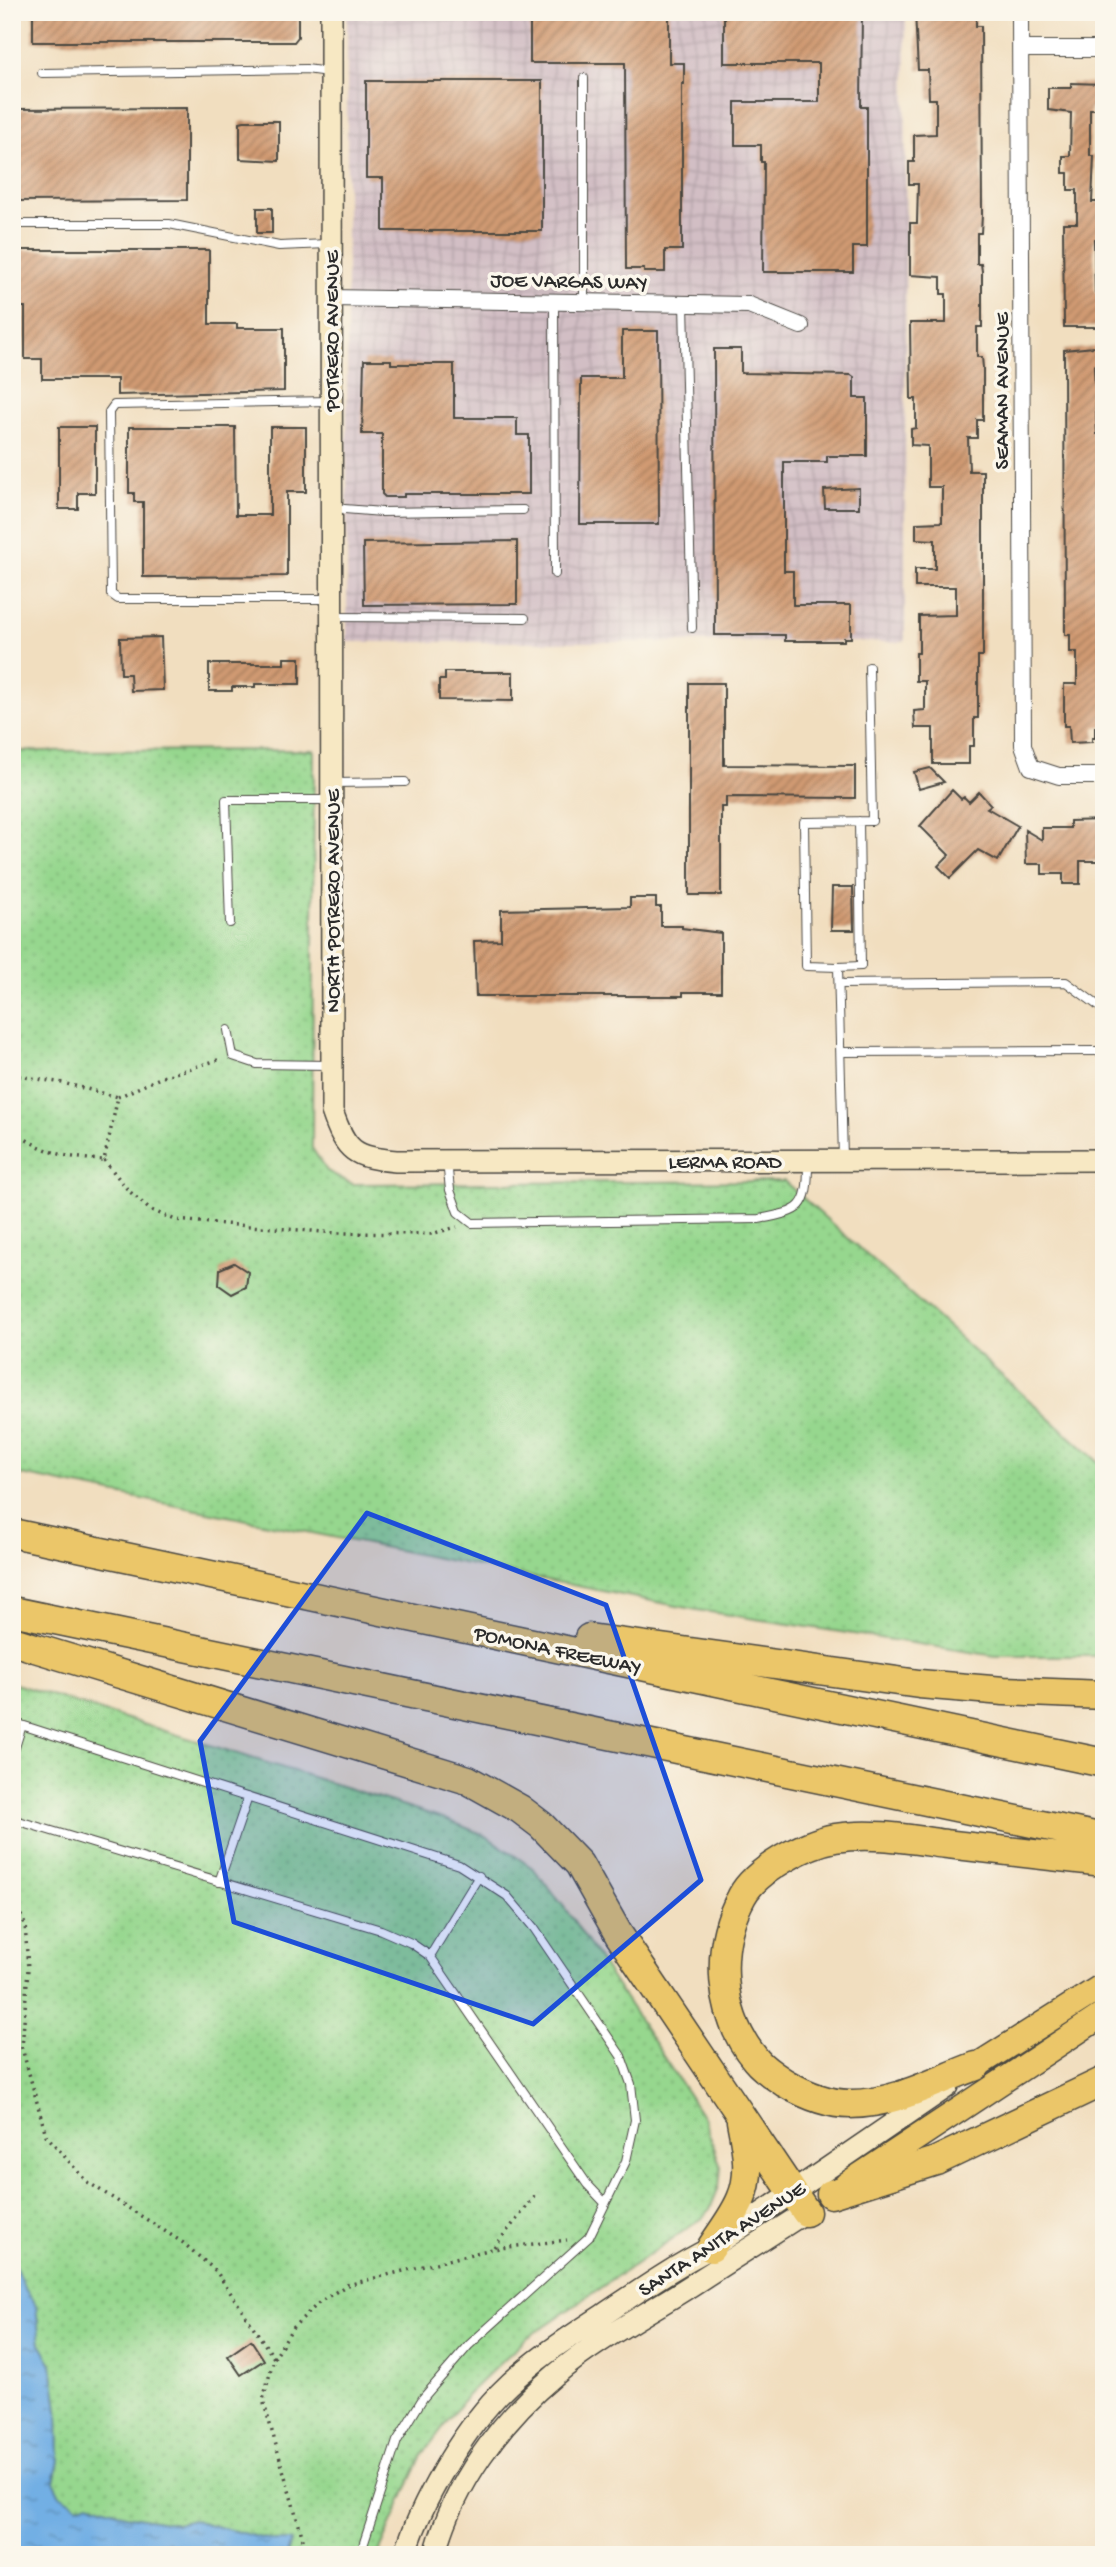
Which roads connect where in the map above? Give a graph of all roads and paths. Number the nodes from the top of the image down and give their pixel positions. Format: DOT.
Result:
graph roads {
  1 [pos="331,12"];
  2 [pos="1020,12"];
  3 [pos="1020,49"];
  4 [pos="1104,49"];
  5 [pos="331,72"];
  6 [pos="42,73"];
  7 [pos="584,78"];
  8 [pos="12,224"];
  9 [pos="331,244"];
  10 [pos="331,298"];
  11 [pos="554,300"];
  12 [pos="584,301"];
  13 [pos="684,303"];
  14 [pos="802,326"];
  15 [pos="332,401"];
  16 [pos="332,508"];
  17 [pos="523,510"];
  18 [pos="555,574"];
  19 [pos="332,608"];
  20 [pos="525,618"];
  21 [pos="692,628"];
  22 [pos="332,650"];
  23 [pos="869,667"];
  24 [pos="1104,776"];
  25 [pos="405,782"];
  26 [pos="331,792"];
  27 [pos="859,821"];
  28 [pos="230,923"];
  29 [pos="838,967"];
  30 [pos="839,984"];
  31 [pos="1104,1010"];
  32 [pos="228,1030"];
  33 [pos="1104,1051"];
  34 [pos="841,1052"];
  35 [pos="233,1056"];
  36 [pos="332,1065"];
  37 [pos="12,1075"];
  38 [pos="118,1097"];
  39 [pos="12,1131"];
  40 [pos="349,1148"];
  41 [pos="104,1160"];
  42 [pos="1104,1160"];
  43 [pos="447,1161"];
  44 [pos="807,1161"];
  45 [pos="844,1161"];
  46 [pos="472,1223"];
  47 [pos="12,1533"];
  48 [pos="321,1601"];
  49 [pos="12,1611"];
  50 [pos="12,1640"];
  51 [pos="1104,1695"];
  52 [pos="12,1722"];
  53 [pos="22,1725"];
  54 [pos="12,1757"];
  55 [pos="1104,1763"];
  56 [pos="248,1797"];
  57 [pos="12,1819"];
  58 [pos="1104,1838"];
  59 [pos="1104,1862"];
  60 [pos="479,1876"];
  61 [pos="219,1882"];
  62 [pos="12,1896"];
  63 [pos="430,1956"];
  64 [pos="1104,1984"];
  65 [pos="1104,2014"];
  66 [pos="976,2066"];
  67 [pos="1104,2081"];
  68 [pos="738,2112"];
  69 [pos="538,2193"];
  70 [pos="831,2194"];
  71 [pos="799,2202"];
  72 [pos="606,2203"];
  73 [pos="589,2237"];
  74 [pos="711,2248"];
  75 [pos="492,2249"];
  76 [pos="274,2358"];
  77 [pos="302,2555"];
  78 [pos="360,2555"];
  79 [pos="405,2555"];
  80 [pos="435,2555"];
  1 -- 5 [label="street, POTRERO AVENUE"];
  2 -- 3 [label="street, SEAMAN AVENUE"];
  3 -- 4 [label="street"];
  3 -- 24 [label="street, SEAMAN AVENUE"];
  5 -- 6 [label="lane"];
  5 -- 9 [label="street, POTRERO AVENUE"];
  7 -- 12 [label="lane"];
  8 -- 9 [label="lane"];
  9 -- 10 [label="street, POTRERO AVENUE"];
  10 -- 11 [label="street, JOE VARGAS WAY"];
  10 -- 15 [label="street, POTRERO AVENUE"];
  11 -- 12 [label="street, JOE VARGAS WAY"];
  11 -- 18 [label="lane"];
  12 -- 13 [label="street, JOE VARGAS WAY"];
  13 -- 14 [label="street, JOE VARGAS WAY"];
  13 -- 21 [label="lane"];
  15 -- 16 [label="street, POTRERO AVENUE"];
  15 -- 19 [label="lane"];
  16 -- 17 [label="lane"];
  16 -- 19 [label="street, POTRERO AVENUE"];
  19 -- 20 [label="lane"];
  19 -- 22 [label="street, POTRERO AVENUE"];
  22 -- 26 [label="street, NORTH POTRERO AVENUE"];
  23 -- 27 [label="lane"];
  25 -- 26 [label="lane"];
  26 -- 28 [label="lane"];
  26 -- 36 [label="street, NORTH POTRERO AVENUE"];
  27 -- 29 [label="lane"];
  27 -- 29 [label="lane"];
  29 -- 30 [label="lane"];
  30 -- 31 [label="lane"];
  30 -- 34 [label="lane"];
  32 -- 35 [label="lane"];
  33 -- 34 [label="lane"];
  34 -- 45 [label="lane"];
  35 -- 36 [label="lane"];
  35 -- 38 [label="path"];
  36 -- 40 [label="street, NORTH POTRERO AVENUE"];
  37 -- 38 [label="path"];
  38 -- 41 [label="path"];
  39 -- 41 [label="path"];
  40 -- 43 [label="street, LERMA ROAD"];
  41 -- 46 [label="path"];
  42 -- 45 [label="street, LERMA ROAD"];
  43 -- 44 [label="street, LERMA ROAD"];
  43 -- 46 [label="lane"];
  44 -- 45 [label="street, LERMA ROAD"];
  44 -- 46 [label="lane"];
  47 -- 48 [label="highway, POMONA FREEWAY"];
  48 -- 51 [label="highway"];
  48 -- 55 [label="highway, POMONA FREEWAY"];
  49 -- 58 [label="highway"];
  50 -- 68 [label="highway"];
  52 -- 53 [label="lane"];
  53 -- 54 [label="lane"];
  53 -- 56 [label="lane"];
  56 -- 60 [label="lane"];
  56 -- 61 [label="lane"];
  57 -- 61 [label="lane"];
  59 -- 66 [label="highway"];
  60 -- 63 [label="lane"];
  60 -- 72 [label="lane"];
  61 -- 63 [label="lane"];
  62 -- 76 [label="path"];
  63 -- 72 [label="lane"];
  64 -- 66 [label="main road, SANTA ANITA AVENUE"];
  65 -- 70 [label="main road, SANTA ANITA AVENUE"];
  66 -- 71 [label="street, SANTA ANITA AVENUE"];
  67 -- 70 [label="highway"];
  68 -- 71 [label="highway"];
  68 -- 74 [label="highway"];
  69 -- 75 [label="path"];
  70 -- 71 [label="main road, SANTA ANITA AVENUE"];
  71 -- 74 [label="street, SANTA ANITA AVENUE"];
  71 -- 80 [label="street, SANTA ANITA AVENUE"];
  72 -- 73 [label="lane"];
  73 -- 75 [label="path"];
  73 -- 78 [label="lane"];
  74 -- 79 [label="street, SANTA ANITA AVENUE"];
  75 -- 76 [label="path"];
  76 -- 77 [label="path"];
}
